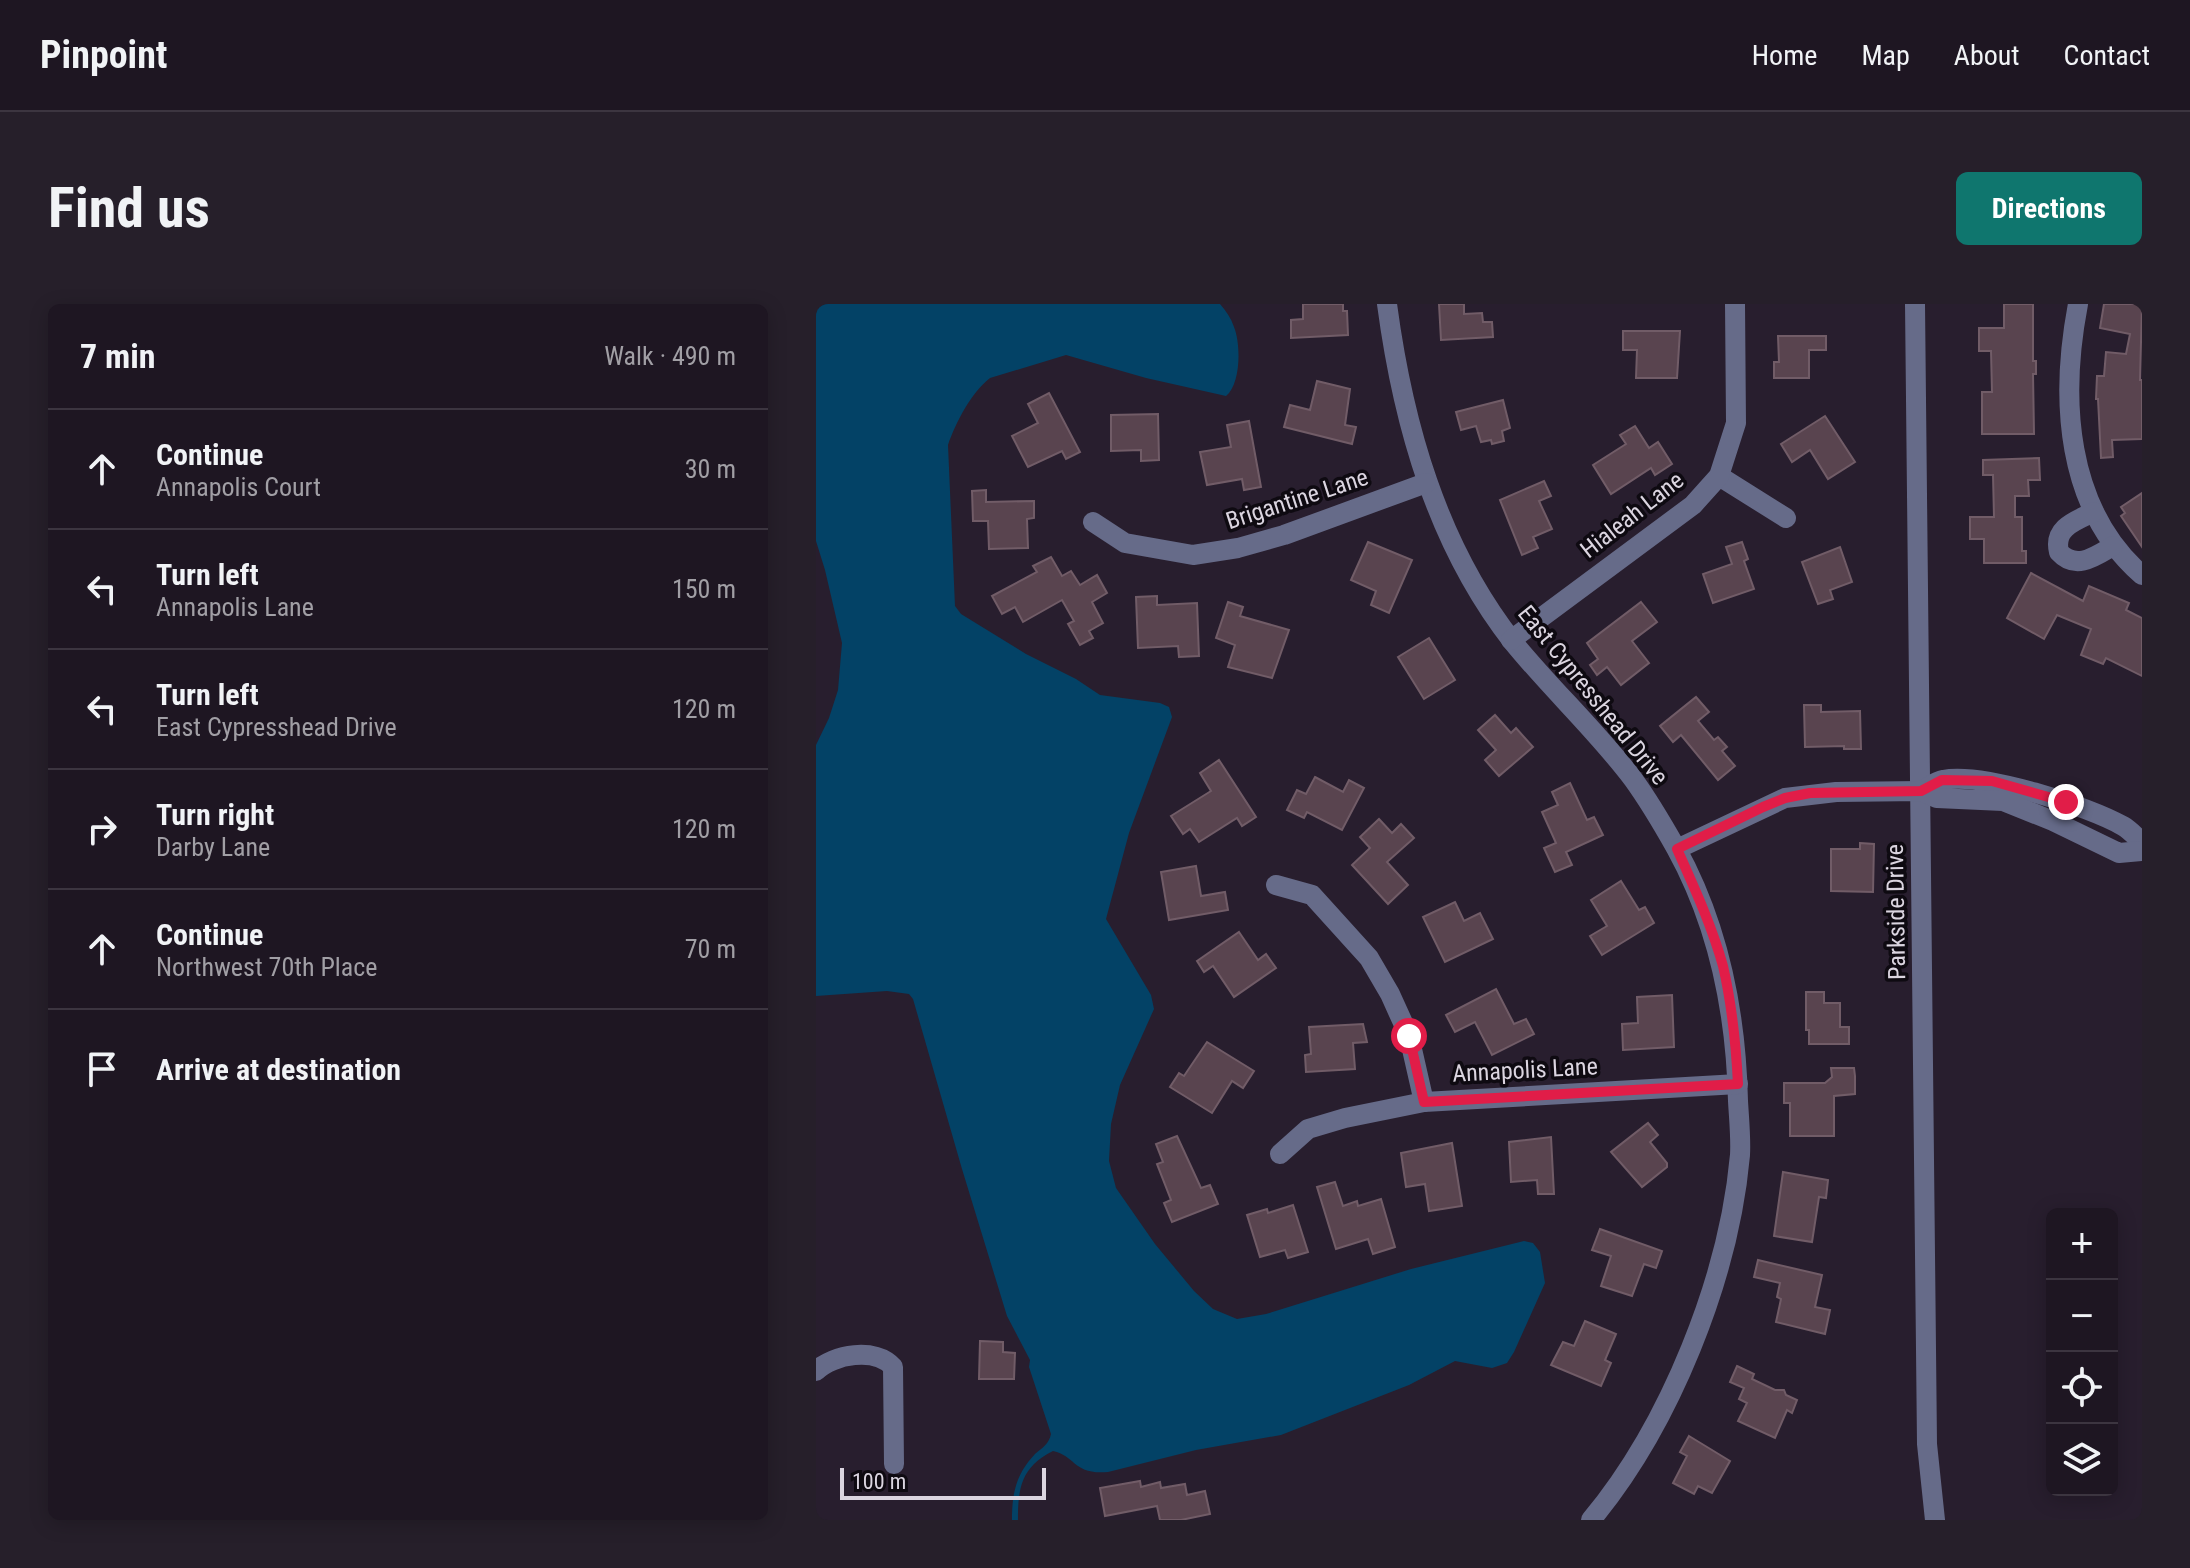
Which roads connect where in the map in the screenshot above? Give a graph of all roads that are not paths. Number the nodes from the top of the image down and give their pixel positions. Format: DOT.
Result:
graph roads {
  1 [pos="1387,304"];
  2 [pos="1735,304"];
  3 [pos="1915,304"];
  4 [pos="2078,304"];
  5 [pos="1719,476"];
  6 [pos="1426,483"];
  7 [pos="2094,512"];
  8 [pos="1786,518"];
  9 [pos="1093,522"];
  10 [pos="2108,539"];
  11 [pos="2142,575"];
  12 [pos="1511,640"];
  13 [pos="1921,791"];
  14 [pos="2066,802"];
  15 [pos="2110,820"];
  16 [pos="2058,824"];
  17 [pos="2142,842"];
  18 [pos="2099,844"];
  19 [pos="1677,849"];
  20 [pos="2142,851"];
  21 [pos="1276,885"];
  22 [pos="1738,1084"];
  23 [pos="1424,1102"];
  24 [pos="1280,1154"];
  25 [pos="816,1371"];
  26 [pos="894,1464"];
  27 [pos="1591,1520"];
  28 [pos="1935,1520"];
  1 -- 6 [label="street, East Cypresshead Drive"];
  2 -- 5 [label="street, Hialeah Lane"];
  3 -- 13 [label="street, Parkside Drive"];
  4 -- 7 [label="street"];
  5 -- 8 [label="street"];
  5 -- 12 [label="street, Hialeah Lane"];
  6 -- 9 [label="street, Brigantine Lane"];
  6 -- 12 [label="street, East Cypresshead Drive"];
  7 -- 10 [label="street"];
  7 -- 10 [label="street"];
  10 -- 11 [label="street"];
  12 -- 19 [label="street, East Cypresshead Drive"];
  13 -- 14 [label="street"];
  13 -- 16 [label="street"];
  13 -- 19 [label="street"];
  13 -- 28 [label="street, Parkside Drive"];
  14 -- 15 [label="street"];
  14 -- 16 [label="street"];
  15 -- 17 [label="street"];
  15 -- 18 [label="street"];
  16 -- 18 [label="street"];
  18 -- 20 [label="street"];
  19 -- 22 [label="street, East Cypresshead Drive"];
  21 -- 23 [label="street"];
  22 -- 23 [label="street, Annapolis Lane"];
  22 -- 27 [label="street, East Cypresshead Drive"];
  23 -- 24 [label="street, Annapolis Lane"];
  25 -- 26 [label="street"];
}
